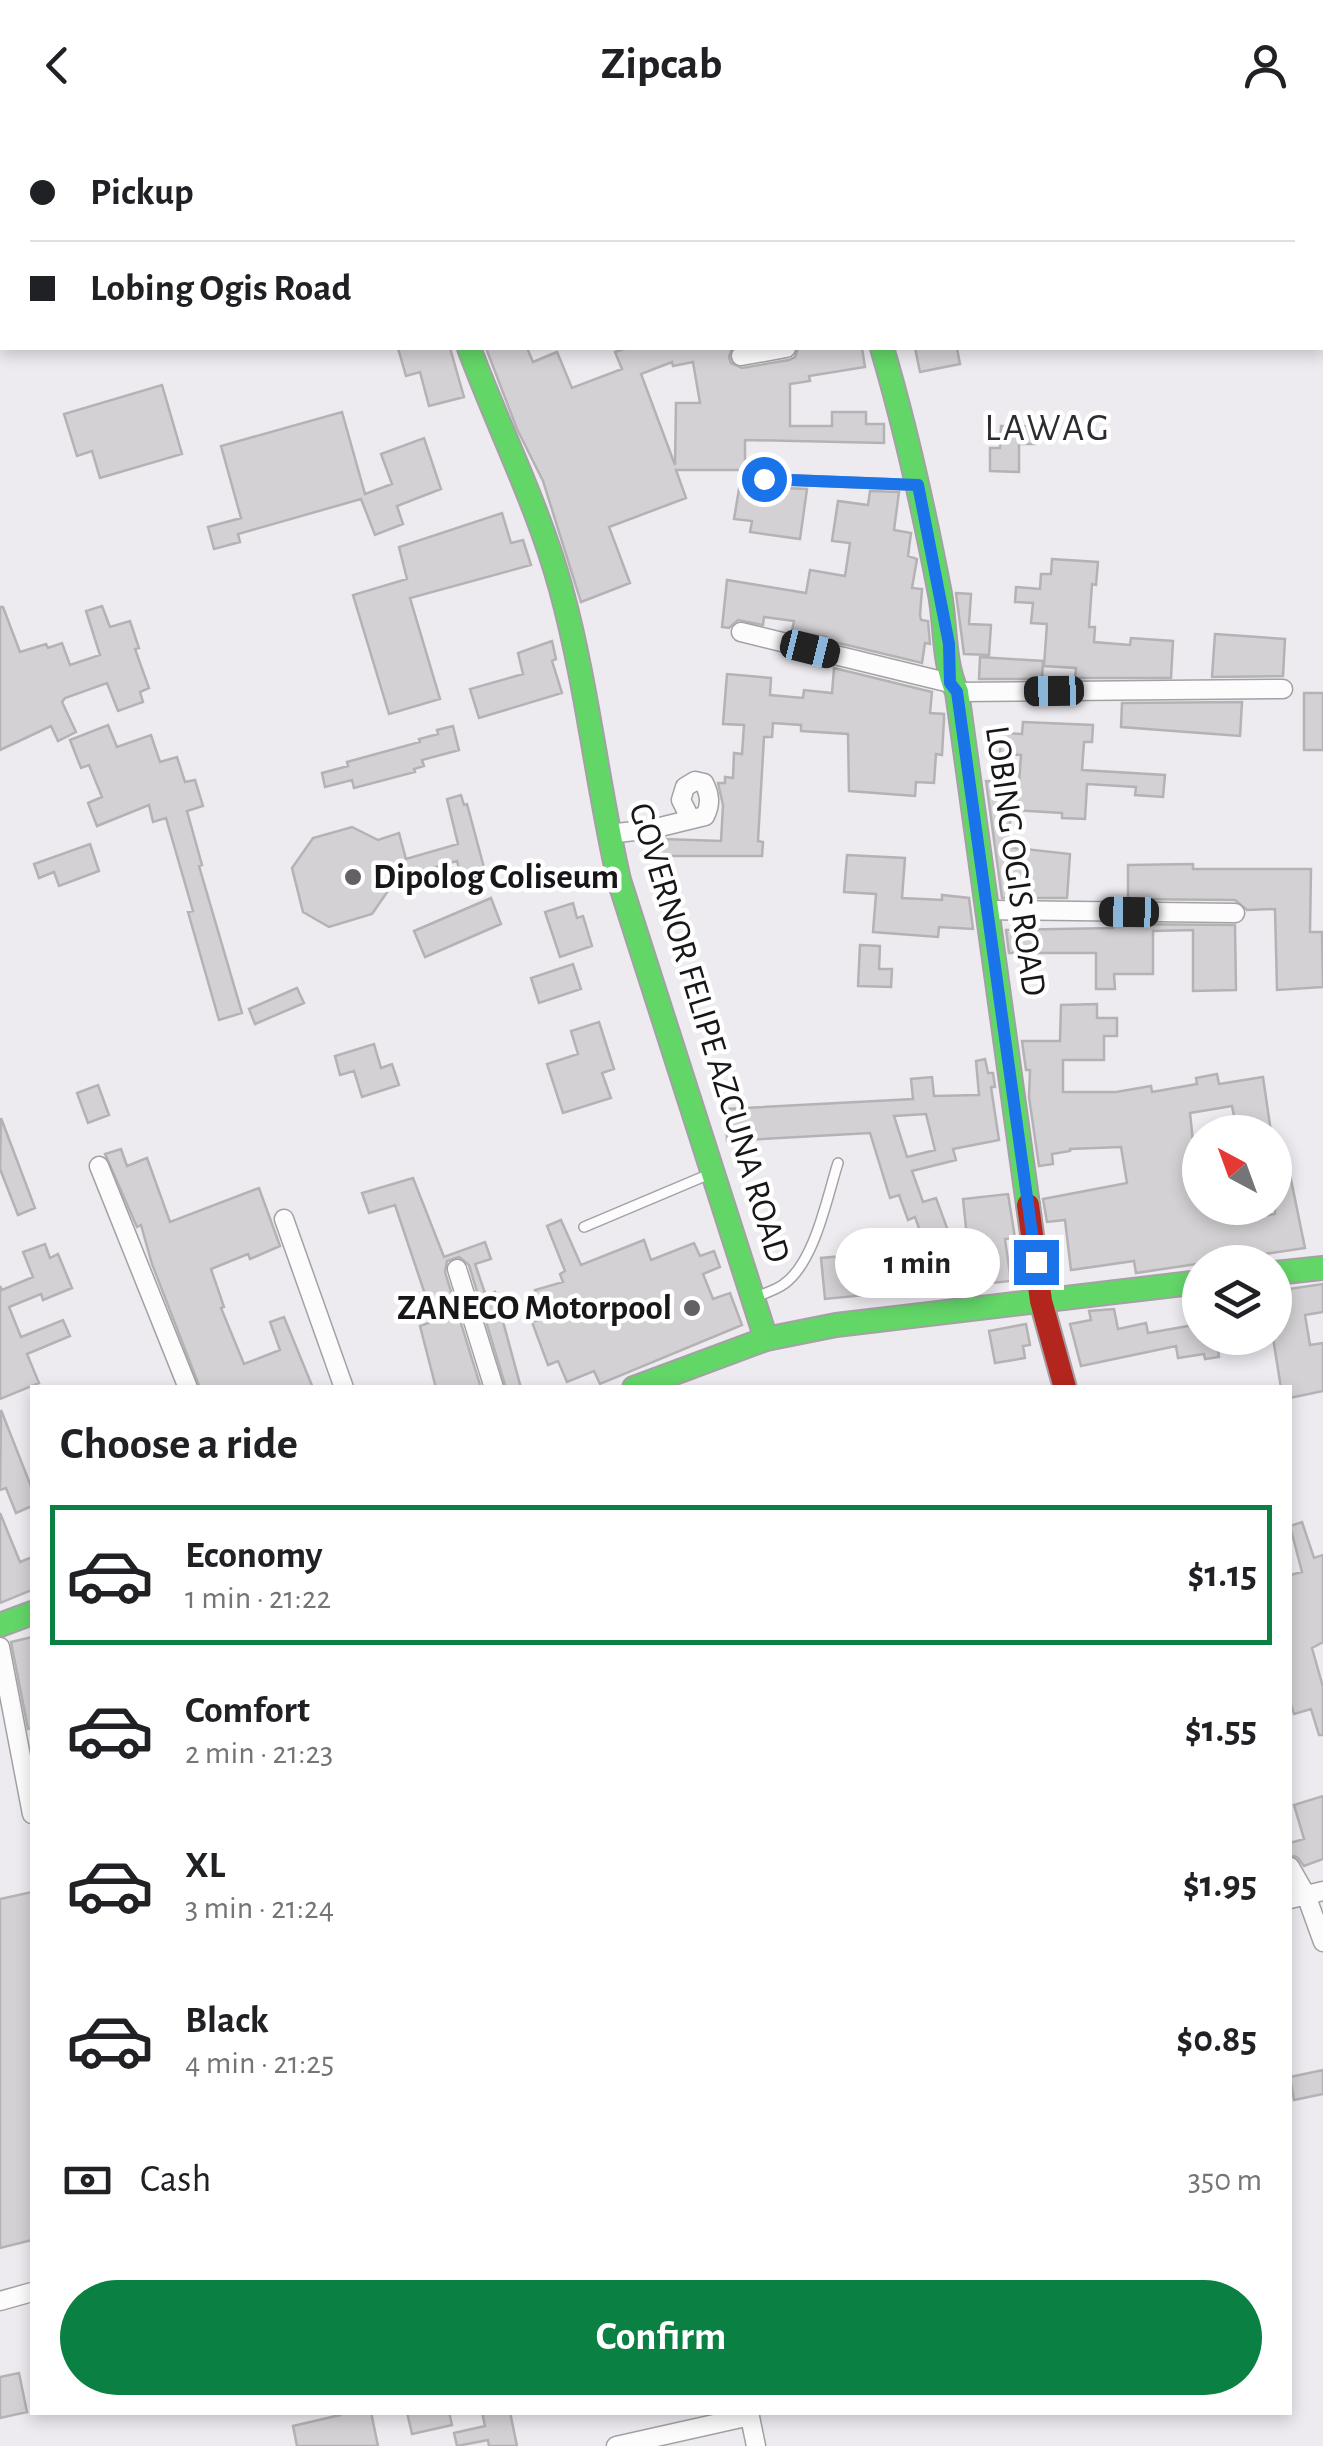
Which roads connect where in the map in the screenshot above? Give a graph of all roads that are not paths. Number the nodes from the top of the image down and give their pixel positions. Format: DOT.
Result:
graph roads {
  1 [pos="470,350"];
  2 [pos="775,350"];
  3 [pos="883,350"];
  4 [pos="741,356"];
  5 [pos="764,479"];
  6 [pos="918,485"];
  7 [pos="740,632"];
  8 [pos="954,687"];
  9 [pos="1283,689"];
  10 [pos="690,818"];
  11 [pos="608,834"];
  12 [pos="988,910"];
  13 [pos="1234,913"];
  14 [pos="838,1163"];
  15 [pos="100,1166"];
  16 [pos="715,1172"];
  17 [pos="284,1219"];
  18 [pos="584,1226"];
  19 [pos="1323,1268"];
  20 [pos="457,1269"];
  21 [pos="1292,1271"];
  22 [pos="1182,1284"];
  23 [pos="754,1298"];
  24 [pos="1042,1301"];
  25 [pos="766,1339"];
  26 [pos="187,1385"];
  27 [pos="343,1385"];
  28 [pos="493,1385"];
  29 [pos="642,1385"];
  30 [pos="1064,1385"];
  31 [pos="30,1614"];
  32 [pos="0,1625"];
  33 [pos="0,1647"];
  34 [pos="30,1804"];
  35 [pos="1292,1870"];
  36 [pos="1306,1895"];
  37 [pos="1323,1942"];
  38 [pos="30,2293"];
  39 [pos="0,2302"];
  40 [pos="745,2415"];
  41 [pos="749,2415"];
  42 [pos="616,2446"];
  43 [pos="756,2446"];
  1 -- 11 [label="street, GOVERNOR FELIPE AZCUNA ROAD"];
  2 -- 4 [label="street"];
  3 -- 6 [label="street, LOBING OGIS ROAD"];
  5 -- 6 [label="lane"];
  6 -- 8 [label="street, LOBING OGIS ROAD"];
  7 -- 8 [label="street"];
  8 -- 9 [label="street"];
  8 -- 12 [label="street, LOBING OGIS ROAD"];
  10 -- 11 [label="street"];
  11 -- 16 [label="street, GOVERNOR FELIPE AZCUNA ROAD"];
  12 -- 13 [label="street"];
  12 -- 24 [label="street, LOBING OGIS ROAD"];
  14 -- 23 [label="lane"];
  15 -- 26 [label="street"];
  16 -- 18 [label="lane"];
  16 -- 23 [label="street, GOVERNOR FELIPE AZCUNA ROAD"];
  17 -- 27 [label="street"];
  19 -- 21 [label="street"];
  20 -- 28 [label="street"];
  22 -- 24 [label="street"];
  23 -- 25 [label="street, GOVERNOR FELIPE AZCUNA ROAD"];
  24 -- 25 [label="street"];
  24 -- 30 [label="street, LOBING OGIS ROAD"];
  25 -- 29 [label="street"];
  31 -- 32 [label="street"];
  33 -- 34 [label="street"];
  35 -- 36 [label="street"];
  36 -- 37 [label="street"];
  38 -- 39 [label="street"];
  40 -- 42 [label="street"];
  41 -- 43 [label="street"];
}
